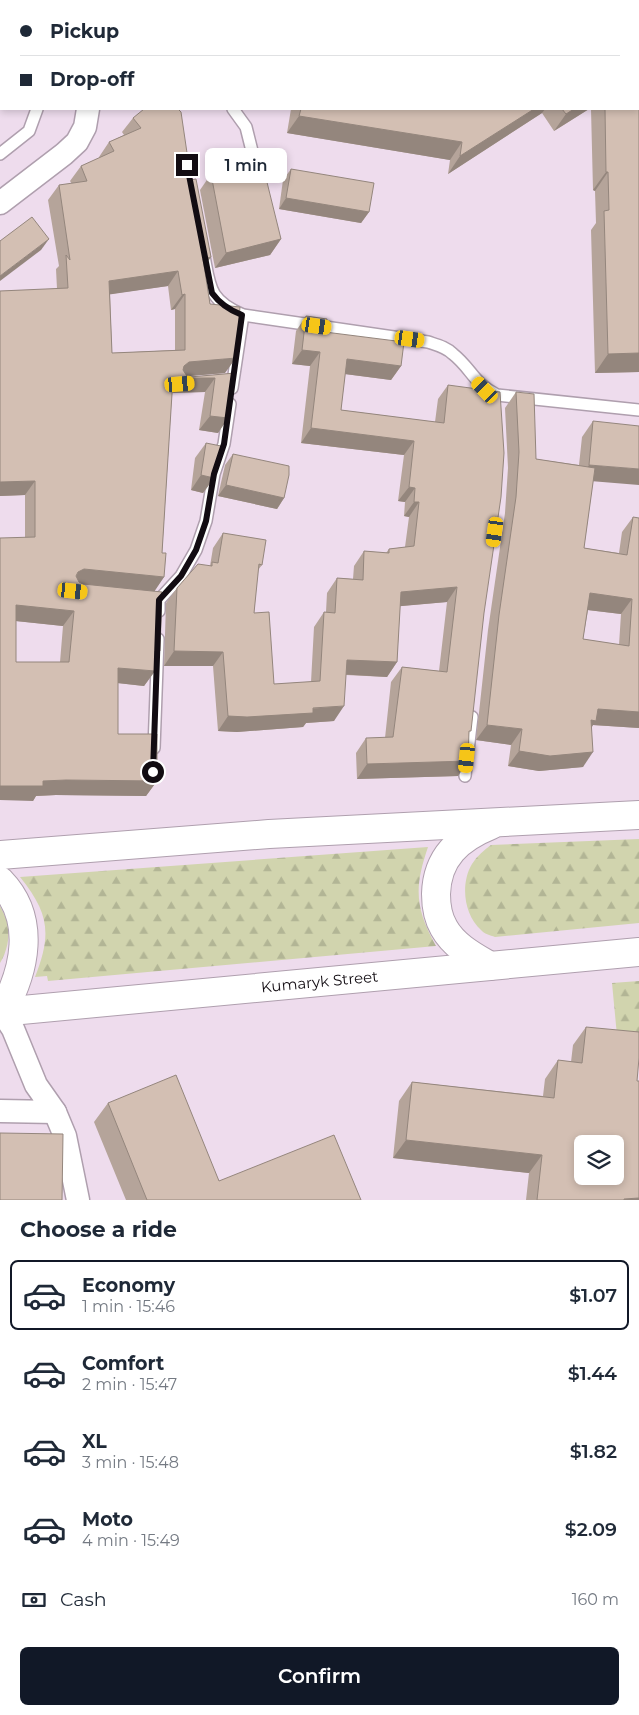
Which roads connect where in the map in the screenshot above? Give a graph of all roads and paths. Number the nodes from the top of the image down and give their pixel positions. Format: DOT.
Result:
graph roads {
  1 [pos="37,110"];
  2 [pos="236,110"];
  3 [pos="92,111"];
  4 [pos="0,154"];
  5 [pos="262,190"];
  6 [pos="0,203"];
  7 [pos="202,240"];
  8 [pos="242,315"];
  9 [pos="639,410"];
  10 [pos="473,708"];
  11 [pos="153,762"];
  12 [pos="465,776"];
  13 [pos="639,815"];
  14 [pos="499,821"];
  15 [pos="0,855"];
  16 [pos="0,881"];
  17 [pos="639,952"];
  18 [pos="490,966"];
  19 [pos="1,1012"];
  20 [pos="36,1085"];
  21 [pos="0,1111"];
  22 [pos="56,1112"];
  23 [pos="78,1200"];
  1 -- 4 [label="lane"];
  2 -- 5 [label="lane"];
  3 -- 6 [label="street"];
  7 -- 8 [label="lane"];
  8 -- 9 [label="lane"];
  8 -- 11 [label="lane"];
  10 -- 12 [label="lane"];
  13 -- 14 [label="main road"];
  14 -- 15 [label="main road"];
  14 -- 18 [label="main road"];
  16 -- 19 [label="main road"];
  17 -- 18 [label="main road, Kumaryk Street"];
  18 -- 19 [label="main road, Kumaryk Street"];
  19 -- 20 [label="street"];
  20 -- 21 [label="street"];
  20 -- 22 [label="street"];
  21 -- 22 [label="street"];
  22 -- 23 [label="street"];
}
